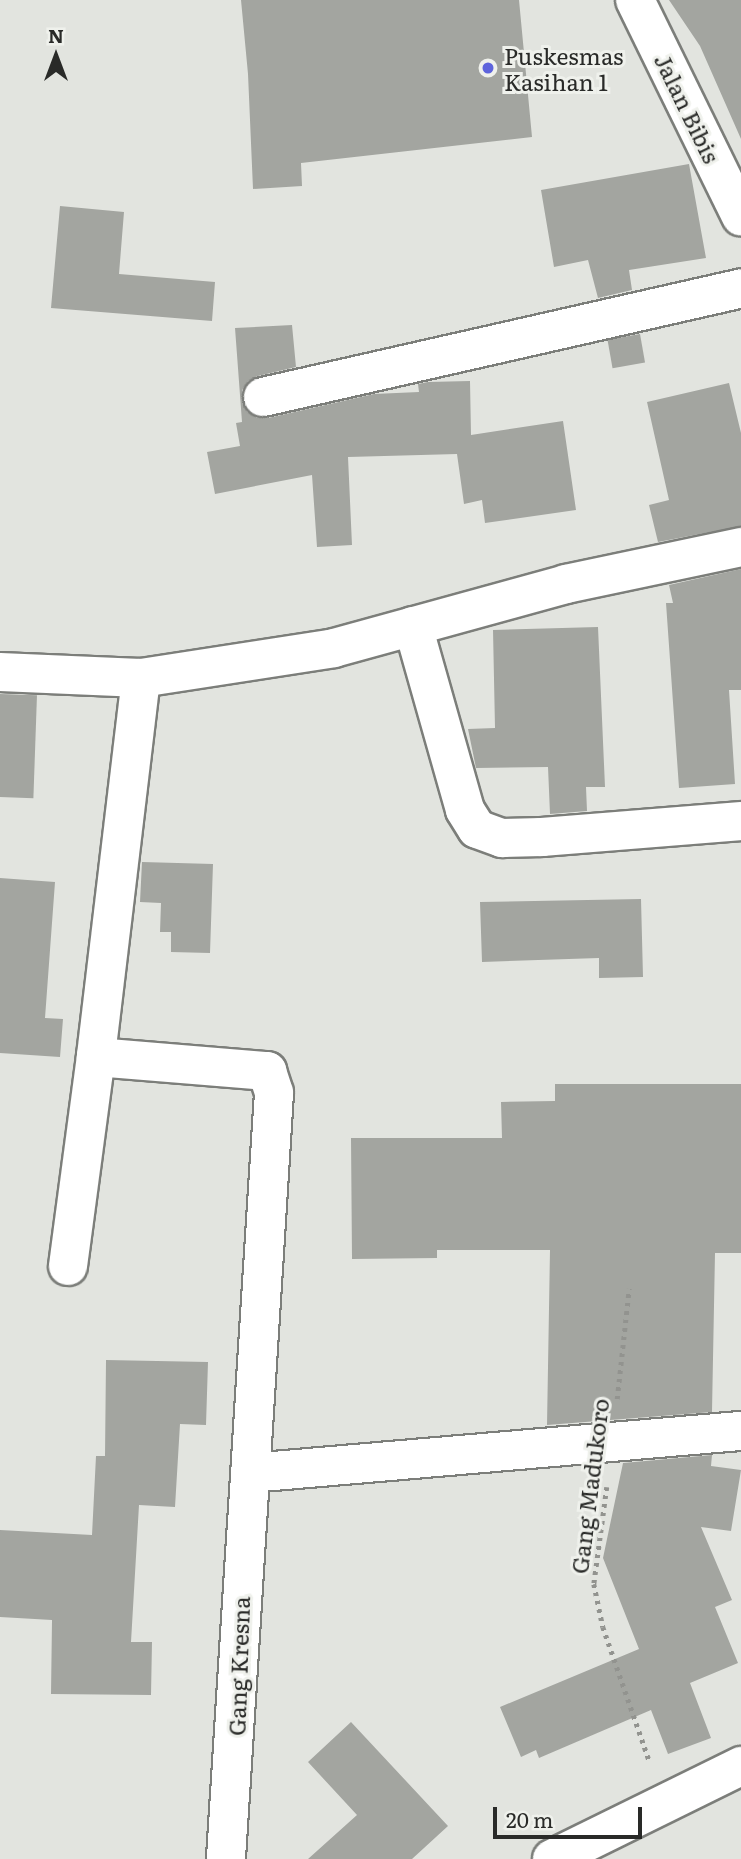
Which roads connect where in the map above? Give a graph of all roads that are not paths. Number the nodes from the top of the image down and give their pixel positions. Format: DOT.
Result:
graph roads {
  1 [pos="635,0"];
  2 [pos="741,216"];
  3 [pos="741,288"];
  4 [pos="263,397"];
  5 [pos="741,547"];
  6 [pos="414,626"];
  7 [pos="0,672"];
  8 [pos="141,678"];
  9 [pos="741,821"];
  10 [pos="96,1058"];
  11 [pos="68,1266"];
  12 [pos="741,1431"];
  13 [pos="250,1473"];
  14 [pos="741,1766"];
  15 [pos="226,1859"];
  16 [pos="552,1859"];
  1 -- 2 [label="street, Jalan Bibis"];
  3 -- 4 [label="street"];
  5 -- 6 [label="street"];
  6 -- 8 [label="street"];
  6 -- 9 [label="street"];
  7 -- 8 [label="street"];
  8 -- 10 [label="street"];
  10 -- 11 [label="street"];
  10 -- 13 [label="street, Gang Kresna"];
  12 -- 13 [label="street"];
  13 -- 15 [label="street, Gang Kresna"];
  14 -- 16 [label="street"];
}
